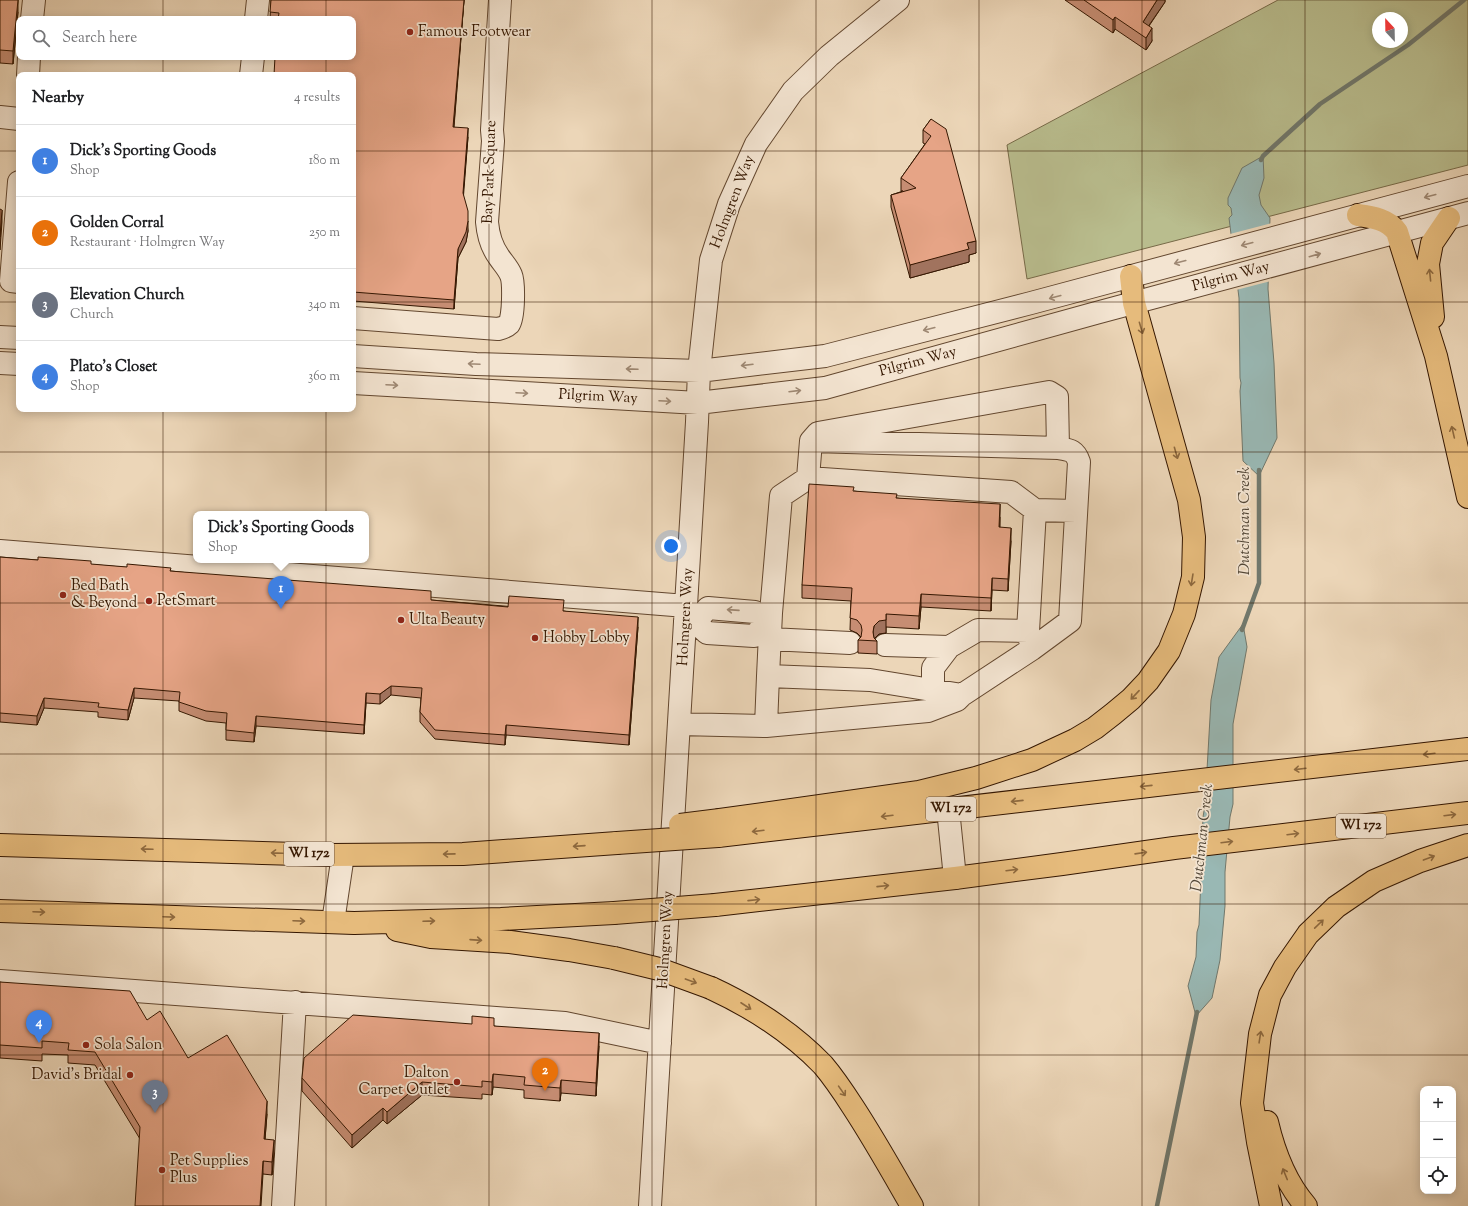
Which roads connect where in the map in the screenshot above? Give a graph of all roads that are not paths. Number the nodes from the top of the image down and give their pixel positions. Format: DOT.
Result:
graph roads {
  1 [pos="34,0"];
  2 [pos="258,0"];
  3 [pos="500,0"];
  4 [pos="898,0"];
  5 [pos="32,16"];
  6 [pos="256,16"];
  7 [pos="29,60"];
  8 [pos="253,60"];
  9 [pos="28,72"];
  10 [pos="251,72"];
  11 [pos="0,117"];
  12 [pos="16,119"];
  13 [pos="1468,186"];
  14 [pos="1358,215"];
  15 [pos="1459,216"];
  16 [pos="16,219"];
  17 [pos="1397,232"];
  18 [pos="1131,276"];
  19 [pos="16,282"];
  20 [pos="1134,303"];
  21 [pos="356,318"];
  22 [pos="0,337"];
  23 [pos="16,338"];
  24 [pos="356,356"];
  25 [pos="1436,356"];
  26 [pos="0,363"];
  27 [pos="16,364"];
  28 [pos="699,371"];
  29 [pos="356,383"];
  30 [pos="698,403"];
  31 [pos="811,441"];
  32 [pos="1058,448"];
  33 [pos="808,478"];
  34 [pos="1468,497"];
  35 [pos="1035,510"];
  36 [pos="1076,511"];
  37 [pos="0,551"];
  38 [pos="689,616"];
  39 [pos="770,639"];
  40 [pos="1030,640"];
  41 [pos="850,643"];
  42 [pos="885,645"];
  43 [pos="949,647"];
  44 [pos="768,676"];
  45 [pos="933,690"];
  46 [pos="962,695"];
  47 [pos="679,724"];
  48 [pos="766,726"];
  49 [pos="1468,749"];
  50 [pos="948,809"];
  51 [pos="1468,813"];
  52 [pos="719,828"];
  53 [pos="0,845"];
  54 [pos="1468,845"];
  55 [pos="343,855"];
  56 [pos="954,878"];
  57 [pos="0,911"];
  58 [pos="333,922"];
  59 [pos="354,922"];
  60 [pos="0,981"];
  61 [pos="295,1002"];
  62 [pos="660,1043"];
  63 [pos="1255,1076"];
  64 [pos="283,1206"];
  65 [pos="650,1206"];
  66 [pos="912,1206"];
  67 [pos="1271,1206"];
  68 [pos="1306,1206"];
  1 -- 5 [label="street"];
  2 -- 6 [label="street"];
  3 -- 21 [label="street, Bay Park Square"];
  4 -- 28 [label="street, Holmgren Way"];
  7 -- 9 [label="street"];
  8 -- 10 [label="street"];
  11 -- 12 [label="street"];
  13 -- 14 [label="street, Pilgrim Way, one-way"];
  14 -- 17 [label="highway"];
  14 -- 18 [label="street, Pilgrim Way, one-way"];
  15 -- 17 [label="street, Pilgrim Way"];
  25 -- 15 [label="highway, one-way"];
  16 -- 19 [label="street"];
  20 -- 17 [label="street, Pilgrim Way, one-way"];
  17 -- 25 [label="highway"];
  18 -- 20 [label="highway"];
  18 -- 28 [label="street, Pilgrim Way, one-way"];
  30 -- 20 [label="street, Pilgrim Way, one-way"];
  20 -- 52 [label="highway, one-way"];
  22 -- 23 [label="street"];
  28 -- 24 [label="street, Pilgrim Way, one-way"];
  34 -- 25 [label="highway, one-way"];
  26 -- 27 [label="street"];
  28 -- 30 [label="street, Holmgren Way"];
  29 -- 30 [label="street, Pilgrim Way, one-way"];
  30 -- 38 [label="street, Holmgren Way"];
  31 -- 32 [label="street"];
  31 -- 32 [label="street"];
  31 -- 33 [label="street"];
  32 -- 36 [label="street"];
  33 -- 35 [label="street"];
  33 -- 39 [label="street"];
  35 -- 36 [label="street"];
  35 -- 40 [label="street"];
  36 -- 40 [label="street"];
  37 -- 38 [label="street"];
  38 -- 47 [label="street, Holmgren Way"];
  39 -- 41 [label="street"];
  39 -- 44 [label="street"];
  40 -- 43 [label="street"];
  40 -- 46 [label="street"];
  42 -- 43 [label="street"];
  43 -- 45 [label="street"];
  44 -- 45 [label="street"];
  44 -- 48 [label="street"];
  45 -- 46 [label="street"];
  46 -- 48 [label="street"];
  47 -- 48 [label="street"];
  47 -- 62 [label="street, Holmgren Way"];
  49 -- 50 [label="highway, WI 172, one-way"];
  50 -- 52 [label="highway, WI 172, one-way"];
  50 -- 56 [label="street"];
  56 -- 51 [label="highway, WI 172, one-way"];
  52 -- 55 [label="highway, WI 172, one-way, bridge"];
  55 -- 53 [label="highway, WI 172, one-way"];
  63 -- 54 [label="highway, one-way"];
  55 -- 58 [label="street"];
  59 -- 56 [label="highway, WI 172, one-way, bridge"];
  57 -- 58 [label="highway, WI 172, one-way"];
  58 -- 59 [label="highway, WI 172"];
  59 -- 66 [label="highway, one-way, bridge"];
  60 -- 61 [label="street"];
  61 -- 62 [label="street"];
  61 -- 64 [label="street"];
  62 -- 65 [label="street, Holmgren Way"];
  63 -- 67 [label="highway"];
  68 -- 63 [label="highway, one-way"];
}
